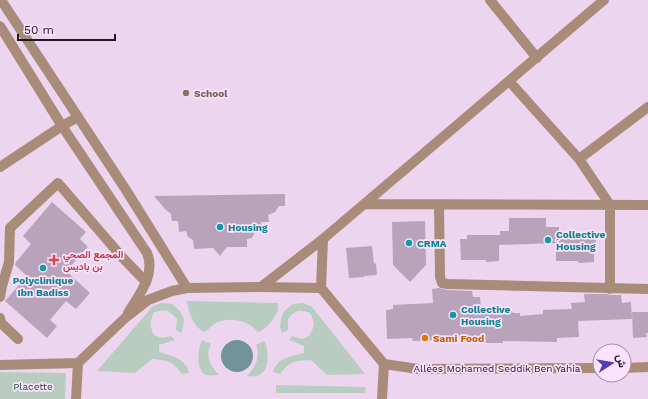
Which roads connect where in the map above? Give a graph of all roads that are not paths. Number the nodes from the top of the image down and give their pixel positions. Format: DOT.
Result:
graph roads {
  1 [pos="1,0"];
  2 [pos="490,0"];
  3 [pos="604,0"];
  4 [pos="0,26"];
  5 [pos="34,49"];
  6 [pos="19,56"];
  7 [pos="537,58"];
  8 [pos="509,81"];
  9 [pos="648,107"];
  10 [pos="78,117"];
  11 [pos="62,126"];
  12 [pos="579,159"];
  13 [pos="0,167"];
  14 [pos="364,204"];
  15 [pos="439,205"];
  16 [pos="610,205"];
  17 [pos="648,205"];
  18 [pos="10,228"];
  19 [pos="0,232"];
  20 [pos="323,239"];
  21 [pos="146,282"];
  22 [pos="261,287"];
  23 [pos="187,288"];
  24 [pos="321,288"];
  25 [pos="610,289"];
  26 [pos="648,289"];
  27 [pos="0,297"];
  28 [pos="0,318"];
  29 [pos="125,318"];
  30 [pos="18,339"];
  31 [pos="78,363"];
  32 [pos="384,364"];
  33 [pos="0,365"];
  34 [pos="648,367"];
  35 [pos="592,368"];
  36 [pos="632,368"];
  37 [pos="76,399"];
  38 [pos="382,399"];
  1 -- 5 [label="street"];
  2 -- 7 [label="street"];
  3 -- 7 [label="street"];
  4 -- 6 [label="street"];
  5 -- 6 [label="street"];
  5 -- 10 [label="street"];
  6 -- 11 [label="street"];
  7 -- 8 [label="street"];
  8 -- 12 [label="street"];
  8 -- 14 [label="street"];
  9 -- 12 [label="street"];
  10 -- 11 [label="street"];
  10 -- 23 [label="street"];
  11 -- 13 [label="street"];
  11 -- 21 [label="street"];
  12 -- 16 [label="street"];
  14 -- 15 [label="street"];
  14 -- 20 [label="street"];
  15 -- 16 [label="street"];
  15 -- 25 [label="street"];
  16 -- 17 [label="street"];
  16 -- 25 [label="street"];
  18 -- 19 [label="street"];
  18 -- 21 [label="street"];
  18 -- 27 [label="street"];
  20 -- 22 [label="street"];
  20 -- 24 [label="street"];
  21 -- 29 [label="street"];
  22 -- 23 [label="street"];
  22 -- 24 [label="street"];
  23 -- 29 [label="street"];
  24 -- 32 [label="street"];
  25 -- 26 [label="street"];
  28 -- 30 [label="street"];
  29 -- 31 [label="street"];
  31 -- 33 [label="street"];
  31 -- 37 [label="street"];
  32 -- 35 [label="street, Allées Mohamed Seddik Ben Yahia"];
  32 -- 38 [label="street"];
  34 -- 36 [label="street"];
}
